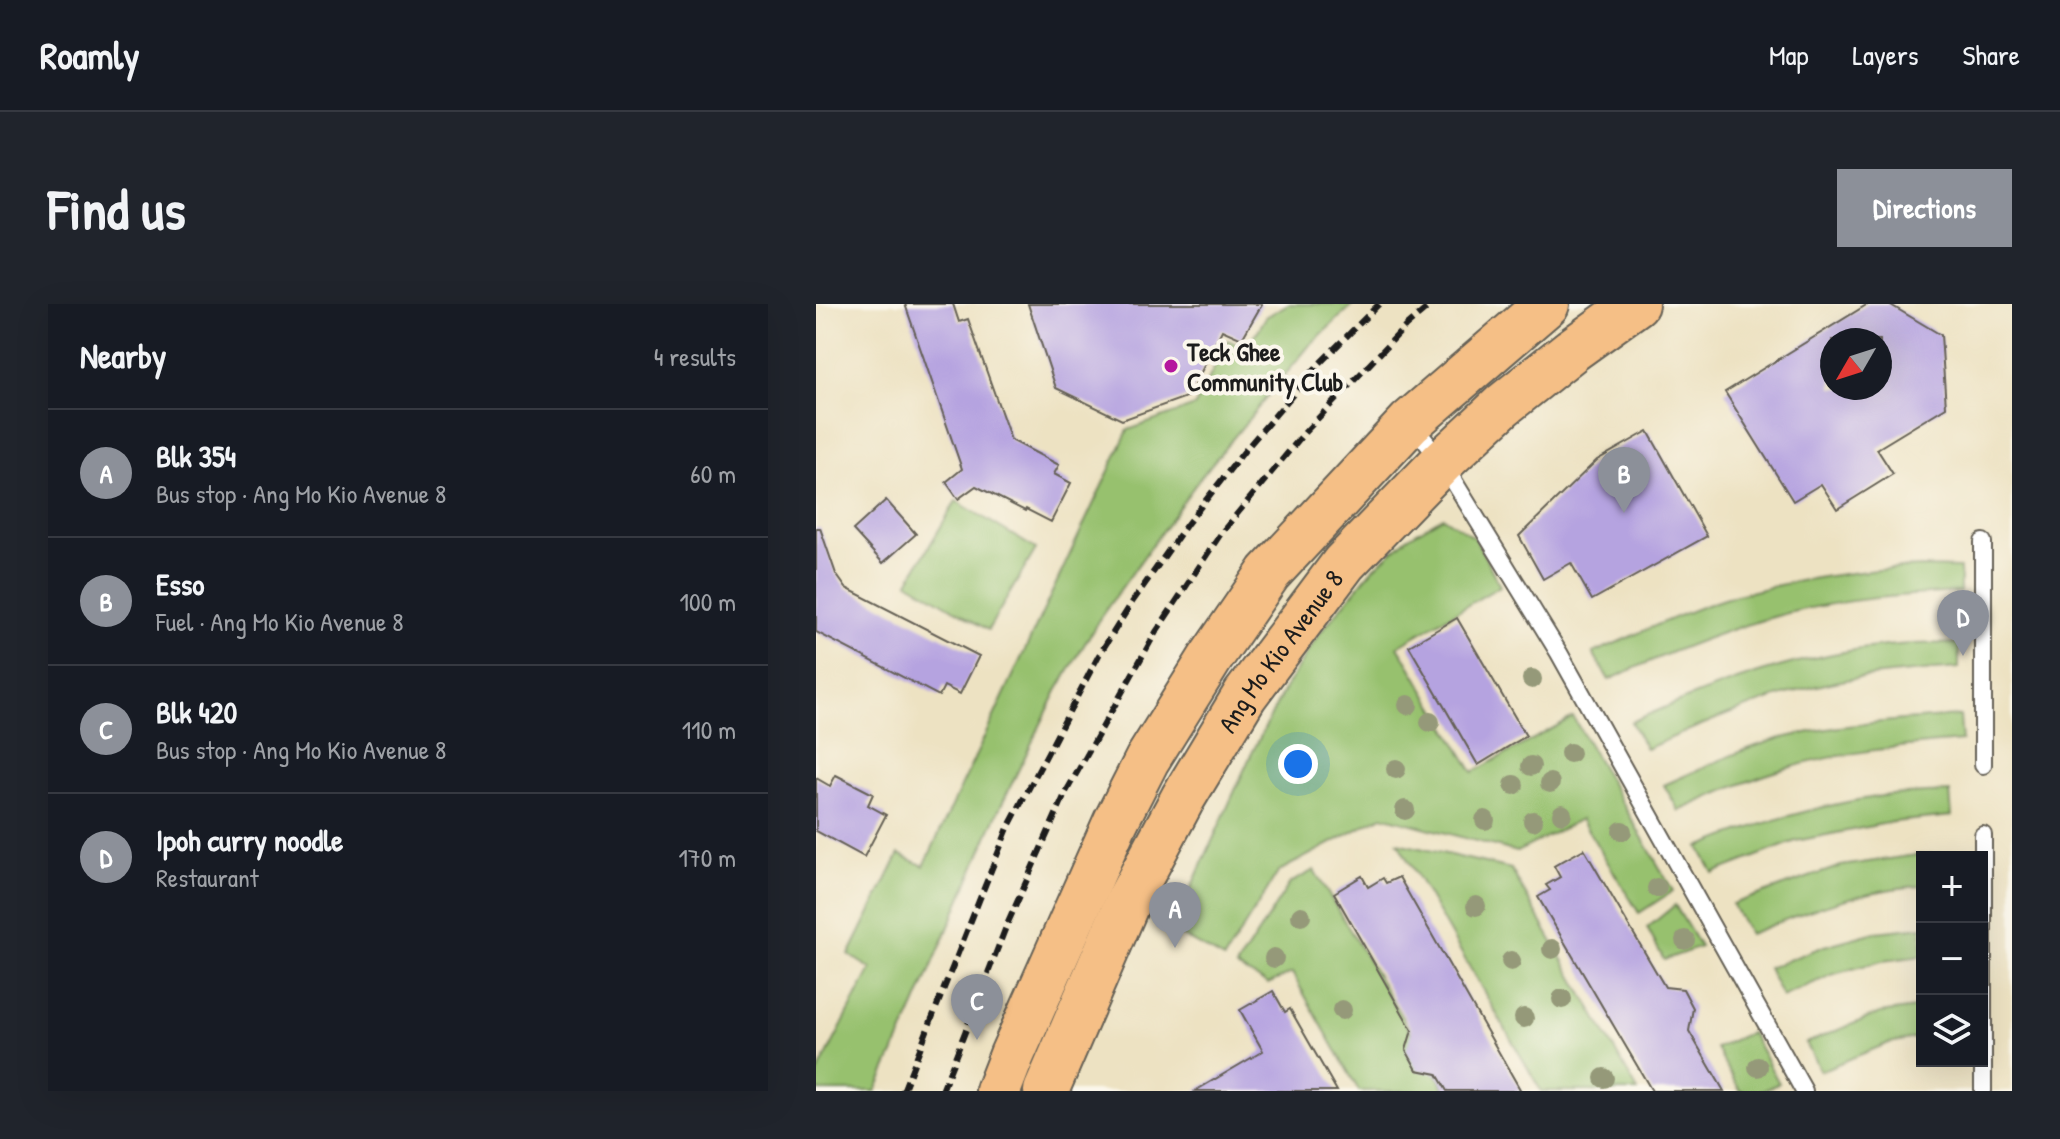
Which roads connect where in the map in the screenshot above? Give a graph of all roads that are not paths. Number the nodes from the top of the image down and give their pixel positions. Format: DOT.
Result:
graph roads {
  1 [pos="1547,304"];
  2 [pos="1636,304"];
  3 [pos="1410,422"];
  4 [pos="1442,462"];
  5 [pos="1983,542"];
  6 [pos="1983,765"];
  7 [pos="1983,835"];
  8 [pos="998,1091"];
  9 [pos="1046,1091"];
  10 [pos="1804,1091"];
  11 [pos="1983,1091"];
  1 -- 3 [label="main road, Ang Mo Kio Avenue 8"];
  2 -- 4 [label="main road, Ang Mo Kio Avenue 8"];
  3 -- 4 [label="lane"];
  3 -- 8 [label="main road, Ang Mo Kio Avenue 8"];
  4 -- 9 [label="main road, Ang Mo Kio Avenue 8"];
  4 -- 10 [label="lane"];
  5 -- 6 [label="lane"];
  7 -- 11 [label="lane"];
}
